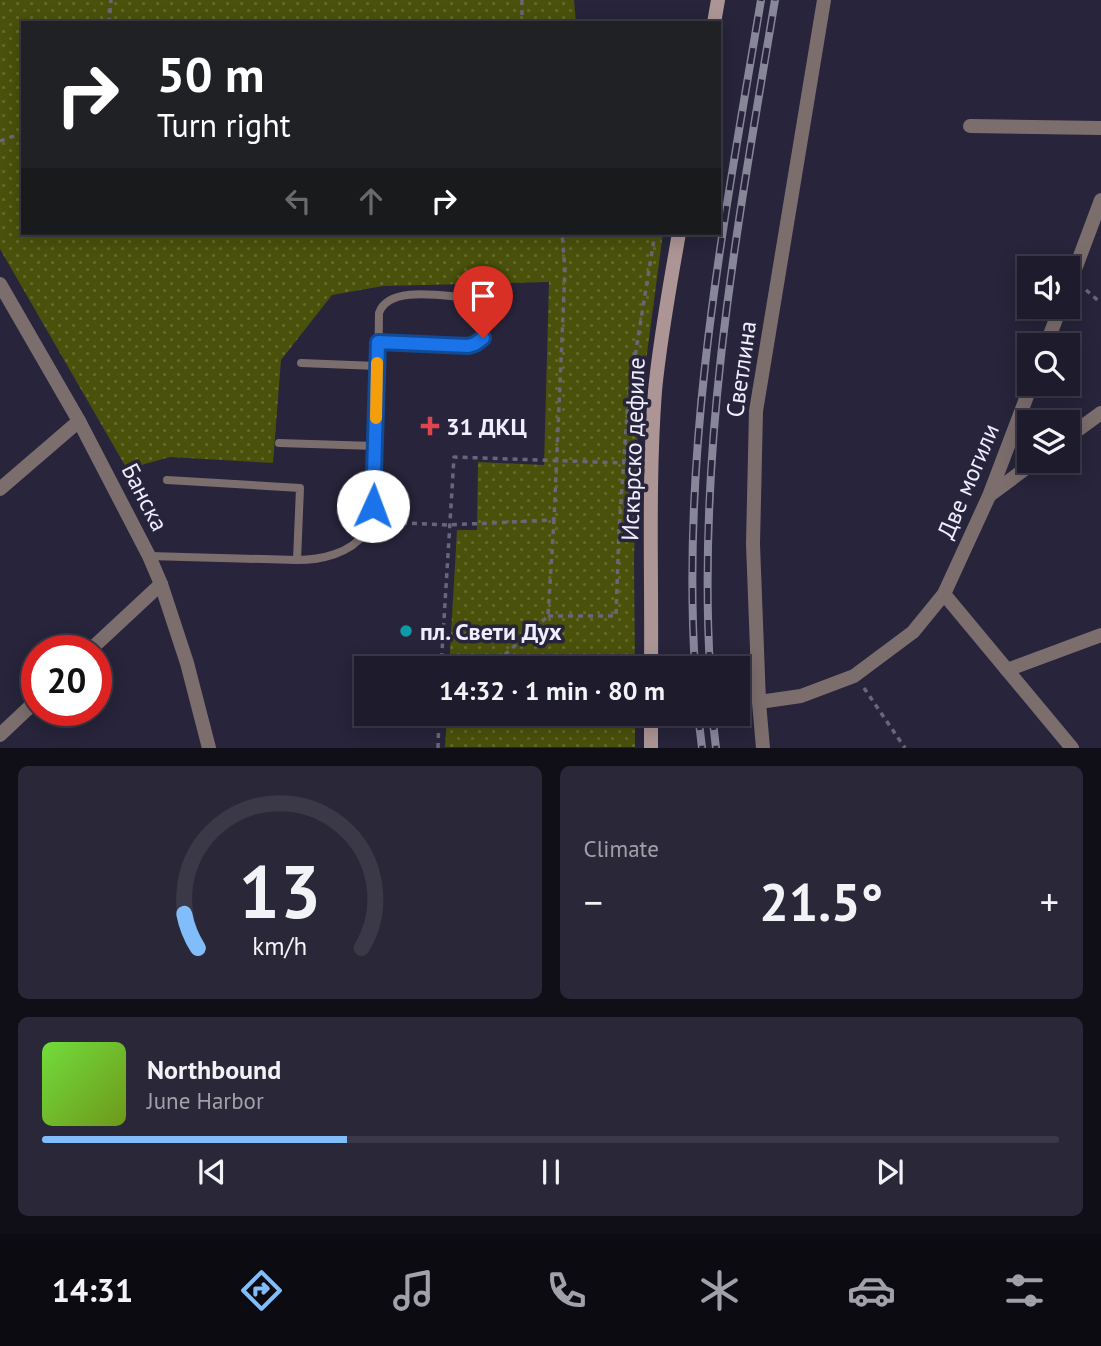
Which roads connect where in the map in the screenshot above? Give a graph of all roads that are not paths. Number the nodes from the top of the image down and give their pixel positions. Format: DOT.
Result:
graph roads {
  1 [pos="718,0"];
  2 [pos="824,0"];
  3 [pos="714,21"];
  4 [pos="970,126"];
  5 [pos="1101,128"];
  6 [pos="1101,200"];
  7 [pos="679,235"];
  8 [pos="1080,256"];
  9 [pos="0,284"];
  10 [pos="485,308"];
  11 [pos="483,338"];
  12 [pos="378,342"];
  13 [pos="301,363"];
  14 [pos="377,366"];
  15 [pos="1027,396"];
  16 [pos="1101,413"];
  17 [pos="79,421"];
  18 [pos="1080,429"];
  19 [pos="279,443"];
  20 [pos="376,446"];
  21 [pos="1020,473"];
  22 [pos="167,480"];
  23 [pos="0,489"];
  24 [pos="989,496"];
  25 [pos="149,556"];
  26 [pos="297,560"];
  27 [pos="161,584"];
  28 [pos="944,594"];
  29 [pos="106,635"];
  30 [pos="1101,635"];
  31 [pos="651,656"];
  32 [pos="1007,670"];
  33 [pos="759,702"];
  34 [pos="21,715"];
  35 [pos="651,726"];
  36 [pos="0,735"];
  37 [pos="209,747"];
  38 [pos="651,747"];
  39 [pos="763,747"];
  40 [pos="1072,747"];
  1 -- 3 [label="main road"];
  2 -- 33 [label="street, Светлина"];
  4 -- 5 [label="street"];
  6 -- 8 [label="street"];
  7 -- 31 [label="main road, Искърско дефиле"];
  9 -- 17 [label="street, Банска"];
  10 -- 12 [label="lane"];
  11 -- 12 [label="lane"];
  12 -- 14 [label="lane"];
  13 -- 14 [label="lane"];
  14 -- 20 [label="lane"];
  15 -- 24 [label="street, Две могили"];
  16 -- 18 [label="street"];
  17 -- 23 [label="street"];
  17 -- 25 [label="street, Банска"];
  19 -- 20 [label="lane"];
  20 -- 26 [label="lane"];
  21 -- 24 [label="street"];
  22 -- 26 [label="lane"];
  24 -- 28 [label="street, Две могили"];
  25 -- 26 [label="lane"];
  25 -- 27 [label="street, Банска"];
  27 -- 29 [label="street"];
  27 -- 37 [label="street, Банска"];
  28 -- 32 [label="street"];
  28 -- 33 [label="street, Две могили"];
  30 -- 32 [label="street"];
  32 -- 40 [label="street"];
  33 -- 39 [label="street, Светлина"];
  34 -- 36 [label="street"];
  35 -- 38 [label="main road"];
}
